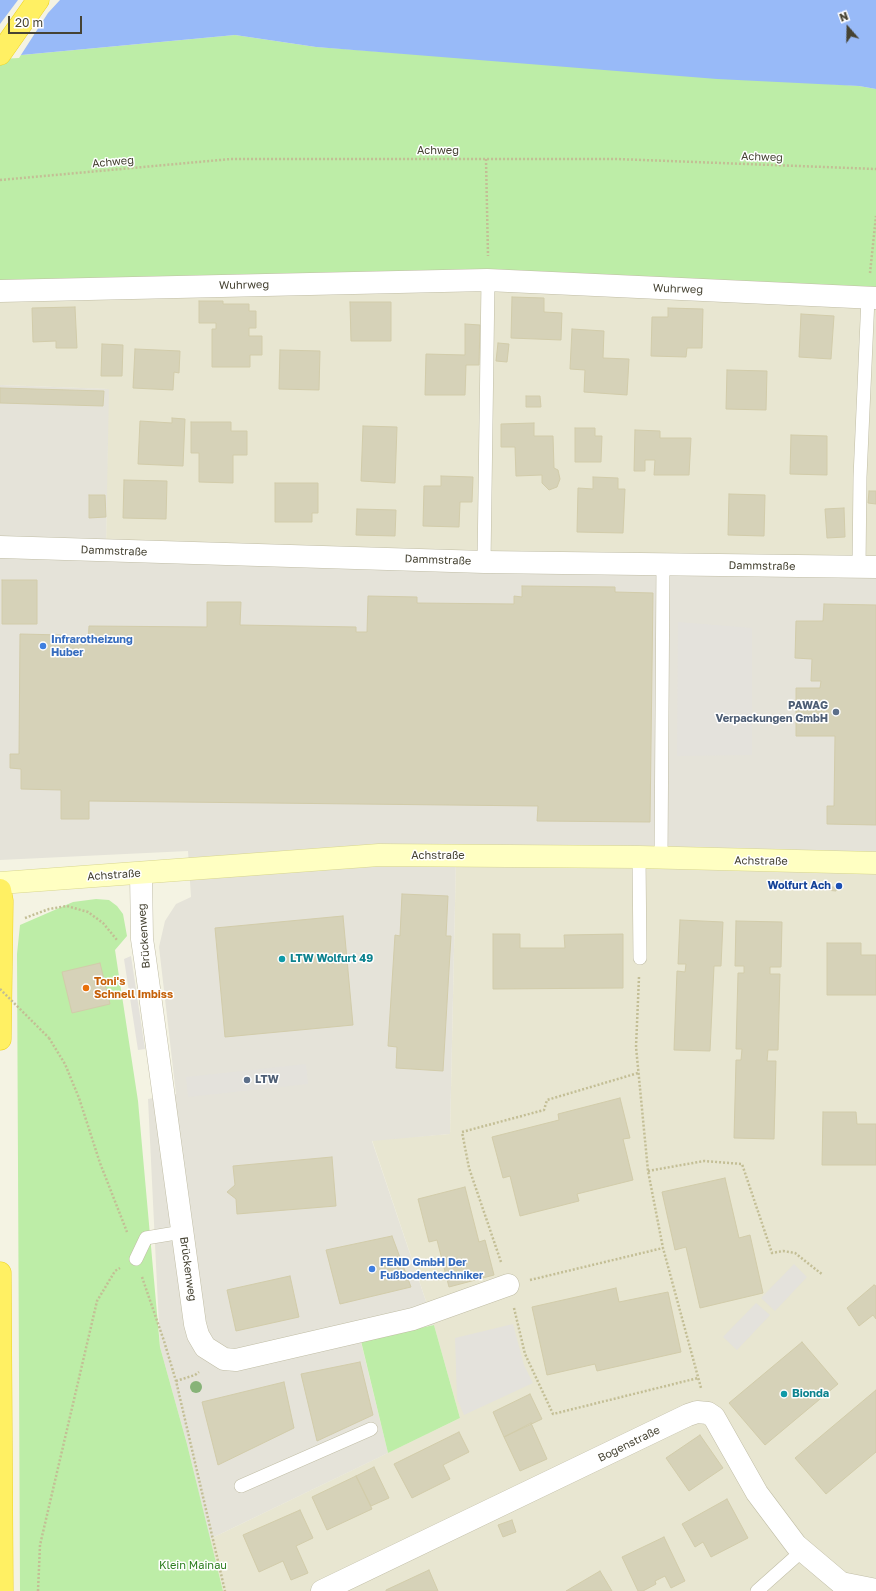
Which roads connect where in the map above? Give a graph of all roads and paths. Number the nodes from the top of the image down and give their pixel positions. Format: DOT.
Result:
graph roads {
  1 [pos="38,0"];
  2 [pos="0,54"];
  3 [pos="486,159"];
  4 [pos="876,169"];
  5 [pos="0,180"];
  6 [pos="876,216"];
  7 [pos="488,281"];
  8 [pos="0,291"];
  9 [pos="872,298"];
  10 [pos="0,547"];
  11 [pos="484,562"];
  12 [pos="663,564"];
  13 [pos="867,567"];
  14 [pos="650,858"];
  15 [pos="876,863"];
  16 [pos="141,873"];
  17 [pos="0,883"];
  18 [pos="0,890"];
  19 [pos="23,919"];
  20 [pos="142,939"];
  21 [pos="640,958"];
  22 [pos="0,989"];
  23 [pos="0,1039"];
  24 [pos="638,1074"];
  25 [pos="648,1171"];
  26 [pos="182,1232"];
  27 [pos="663,1248"];
  28 [pos="136,1259"];
  29 [pos="0,1273"];
  30 [pos="822,1275"];
  31 [pos="508,1285"];
  32 [pos="204,1368"];
  33 [pos="698,1378"];
  34 [pos="176,1381"];
  35 [pos="708,1413"];
  36 [pos="370,1429"];
  37 [pos="241,1486"];
  38 [pos="802,1551"];
  39 [pos="876,1590"];
  40 [pos="2,1591"];
  41 [pos="38,1591"];
  42 [pos="225,1591"];
  43 [pos="322,1591"];
  44 [pos="756,1591"];
  1 -- 2 [label="highway"];
  3 -- 4 [label="path, Achweg"];
  3 -- 5 [label="path, Achweg"];
  3 -- 7 [label="path"];
  6 -- 9 [label="path"];
  7 -- 8 [label="street, Wuhrweg"];
  7 -- 9 [label="street, Wuhrweg"];
  7 -- 11 [label="lane"];
  9 -- 13 [label="lane"];
  10 -- 11 [label="street, Dammstraße"];
  11 -- 12 [label="street, Dammstraße"];
  12 -- 13 [label="street, Dammstraße"];
  12 -- 14 [label="lane"];
  14 -- 15 [label="main road, Achstraße"];
  14 -- 16 [label="main road, Achstraße"];
  14 -- 21 [label="lane"];
  16 -- 17 [label="main road, Achstraße"];
  16 -- 20 [label="street, Brückenweg"];
  18 -- 23 [label="highway"];
  19 -- 20 [label="path"];
  20 -- 26 [label="street, Brückenweg"];
  21 -- 24 [label="path"];
  22 -- 28 [label="path, bridge"];
  24 -- 25 [label="path"];
  24 -- 31 [label="path"];
  25 -- 27 [label="path"];
  25 -- 30 [label="path"];
  26 -- 28 [label="lane"];
  26 -- 31 [label="street, Brückenweg"];
  27 -- 31 [label="path"];
  27 -- 33 [label="path"];
  28 -- 34 [label="path"];
  28 -- 41 [label="path"];
  29 -- 40 [label="highway"];
  31 -- 33 [label="path"];
  32 -- 34 [label="path"];
  33 -- 35 [label="path"];
  34 -- 42 [label="path"];
  35 -- 38 [label="street"];
  35 -- 43 [label="street, Bogenstraße"];
  36 -- 37 [label="lane"];
  38 -- 39 [label="street"];
  38 -- 44 [label="lane"];
}
